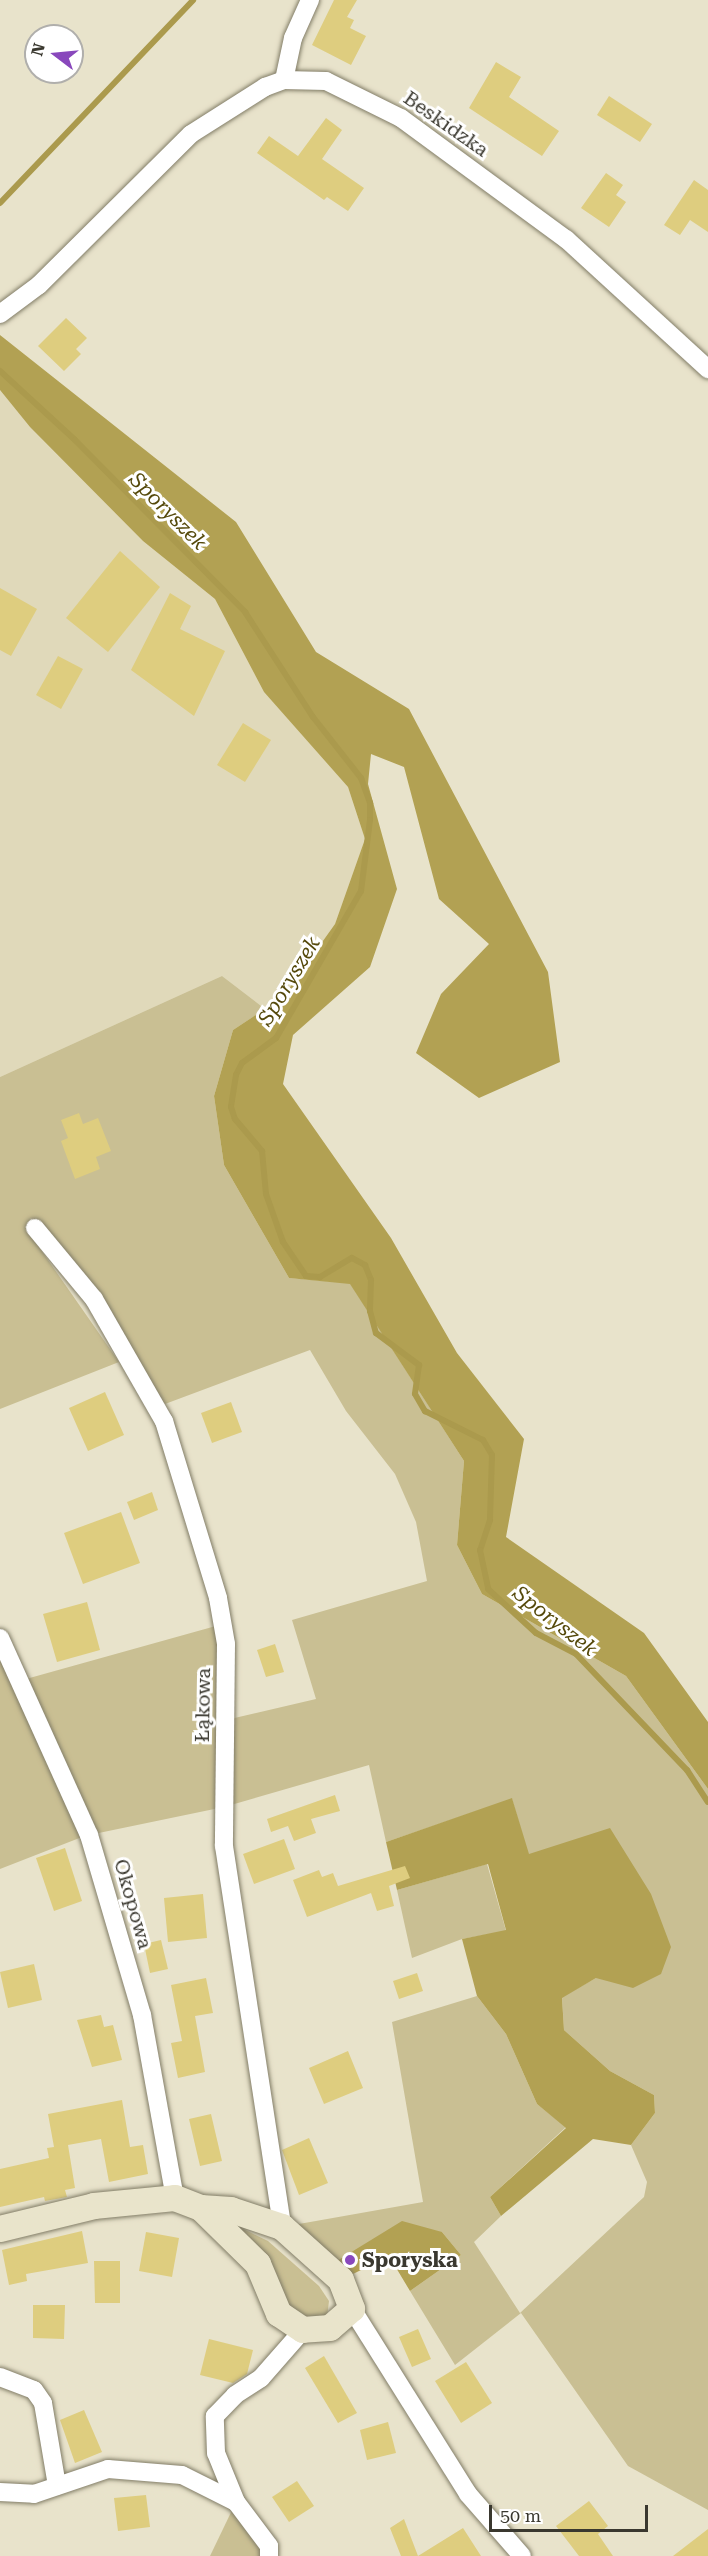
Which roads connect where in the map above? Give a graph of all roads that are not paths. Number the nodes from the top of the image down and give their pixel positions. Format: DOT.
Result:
graph roads {
  1 [pos="310,0"];
  2 [pos="284,80"];
  3 [pos="0,314"];
  4 [pos="708,369"];
  5 [pos="35,1228"];
  6 [pos="0,1638"];
  7 [pos="175,2198"];
  8 [pos="201,2208"];
  9 [pos="282,2227"];
  10 [pos="0,2229"];
  11 [pos="351,2309"];
  12 [pos="303,2330"];
  13 [pos="0,2377"];
  14 [pos="57,2486"];
  15 [pos="0,2492"];
  16 [pos="236,2502"];
  17 [pos="269,2556"];
  18 [pos="522,2556"];
  1 -- 2 [label="street"];
  2 -- 3 [label="street, Beskidzka"];
  2 -- 4 [label="street, Beskidzka"];
  5 -- 9 [label="street, Łąkowa"];
  6 -- 7 [label="street, Okopowa"];
  7 -- 8 [label="street"];
  7 -- 10 [label="street"];
  8 -- 9 [label="street"];
  8 -- 12 [label="street"];
  9 -- 11 [label="street"];
  11 -- 12 [label="street"];
  11 -- 18 [label="street"];
  12 -- 16 [label="street"];
  13 -- 14 [label="street"];
  14 -- 15 [label="street"];
  14 -- 16 [label="street"];
  16 -- 17 [label="street"];
}
